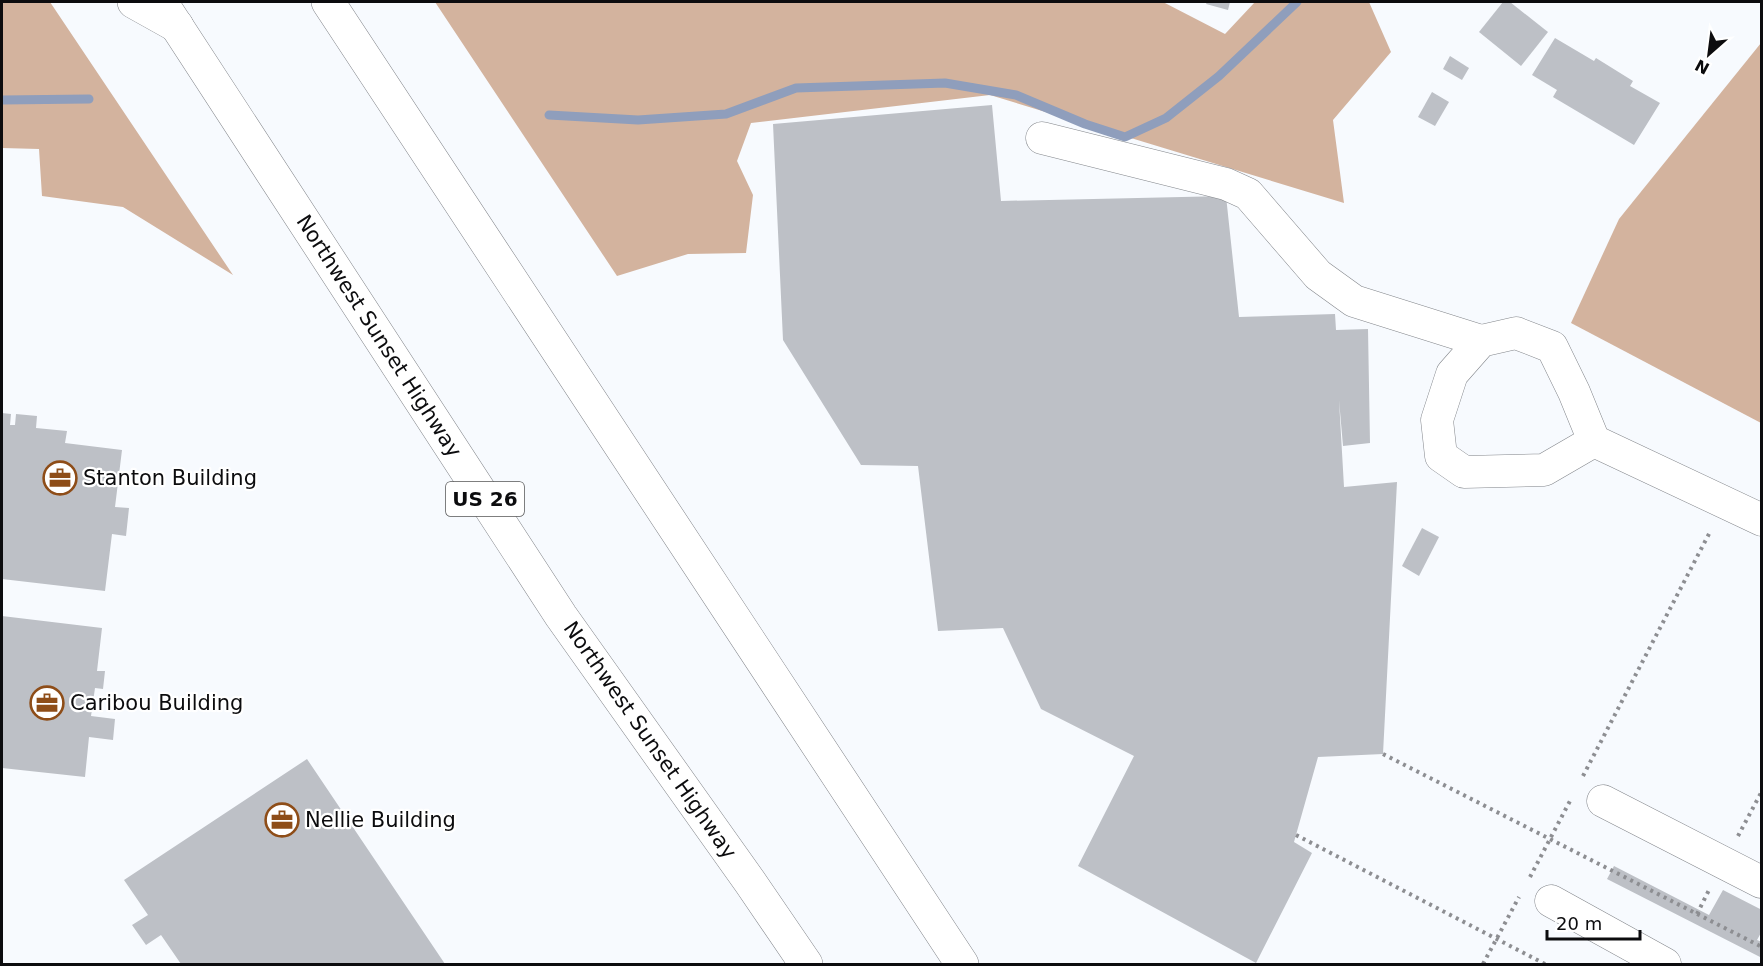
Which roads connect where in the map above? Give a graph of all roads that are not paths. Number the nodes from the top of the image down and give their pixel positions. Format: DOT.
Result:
graph roads {
  1 [pos="134,2"];
  2 [pos="328,2"];
  3 [pos="169,14"];
  4 [pos="1042,138"];
  5 [pos="1481,341"];
  6 [pos="1594,441"];
  7 [pos="1760,515"];
  8 [pos="1589,796"];
  9 [pos="1761,882"];
  10 [pos="1537,895"];
  11 [pos="806,964"];
  12 [pos="962,964"];
  13 [pos="1665,964"];
  1 -- 3 [label="highway"];
  2 -- 12 [label="highway"];
  3 -- 11 [label="highway, Northwest Sunset Highway / US 26"];
  4 -- 5 [label="lane"];
  5 -- 6 [label="lane"];
  5 -- 6 [label="lane"];
  6 -- 7 [label="lane"];
  8 -- 9 [label="lane"];
  10 -- 13 [label="lane"];
}
